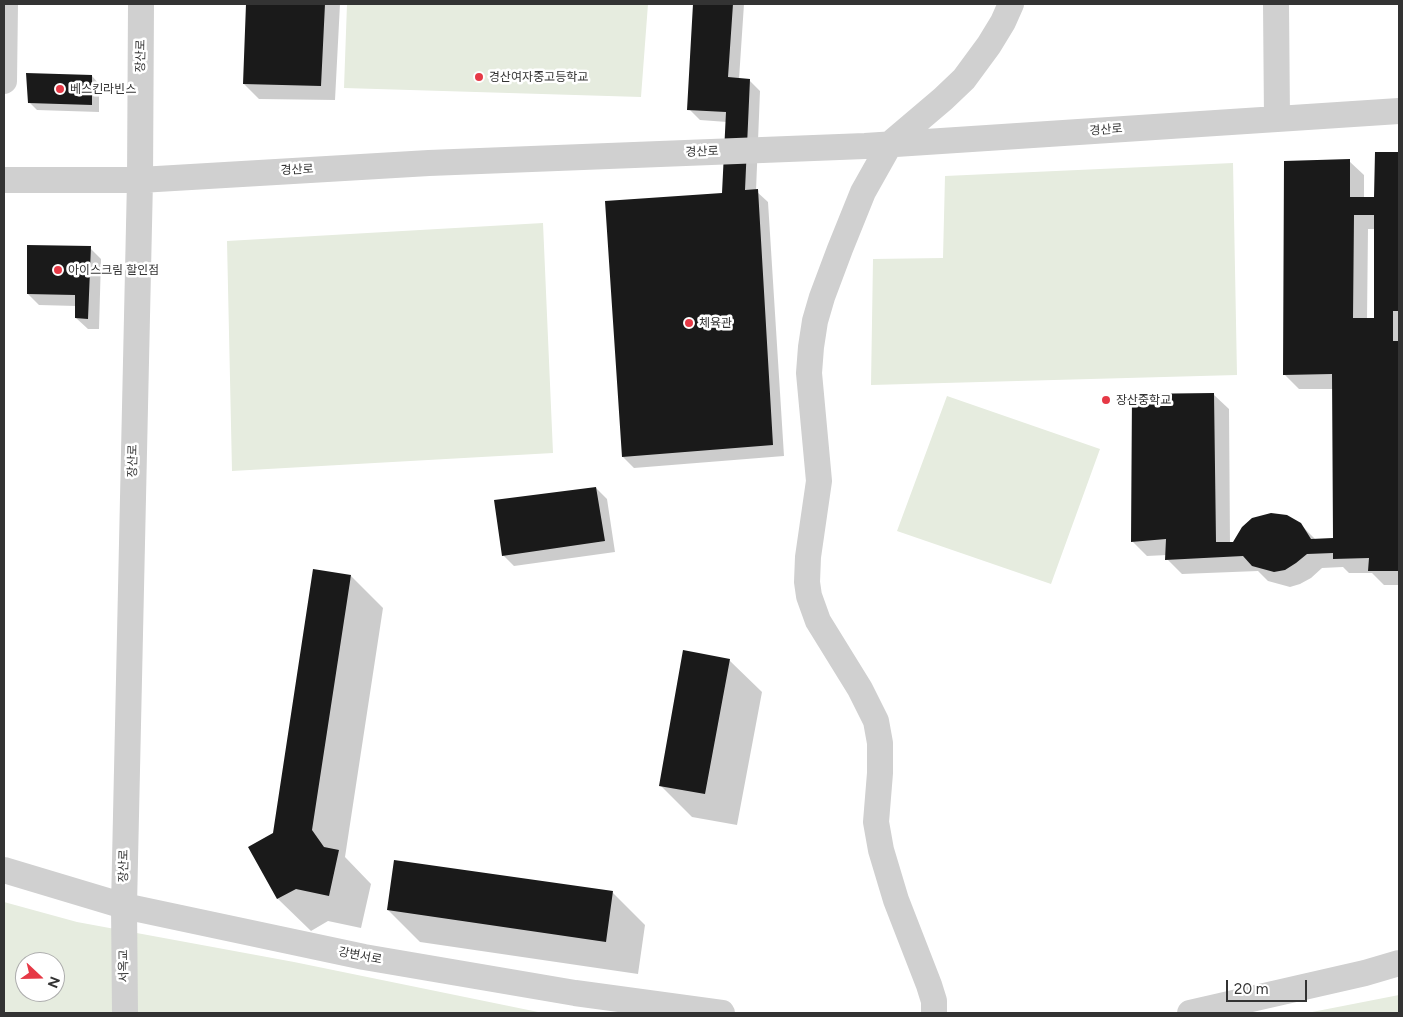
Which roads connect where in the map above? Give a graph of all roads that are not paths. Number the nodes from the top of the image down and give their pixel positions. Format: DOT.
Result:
graph roads {
  1 [pos="5,4"];
  2 [pos="141,4"];
  3 [pos="1011,4"];
  4 [pos="1276,4"];
  5 [pos="4,54"];
  6 [pos="4,81"];
  7 [pos="1399,111"];
  8 [pos="1277,119"];
  9 [pos="890,144"];
  10 [pos="4,180"];
  11 [pos="140,180"];
  12 [pos="4,870"];
  13 [pos="124,912"];
  14 [pos="1399,963"];
  15 [pos="125,1013"];
  16 [pos="722,1013"];
  17 [pos="934,1013"];
  18 [pos="1190,1013"];
  1 -- 5 [label="street"];
  2 -- 11 [label="street, 장산로"];
  3 -- 9 [label="street"];
  4 -- 8 [label="street"];
  5 -- 6 [label="street"];
  7 -- 8 [label="street, 경산로"];
  8 -- 9 [label="street, 경산로"];
  9 -- 11 [label="street, 경산로"];
  9 -- 17 [label="street"];
  10 -- 11 [label="street, 경산로"];
  11 -- 13 [label="street, 장산로"];
  12 -- 13 [label="street, 강변서로"];
  13 -- 15 [label="street, 서옥교"];
  13 -- 16 [label="street, 강변서로"];
  14 -- 18 [label="street"];
}
